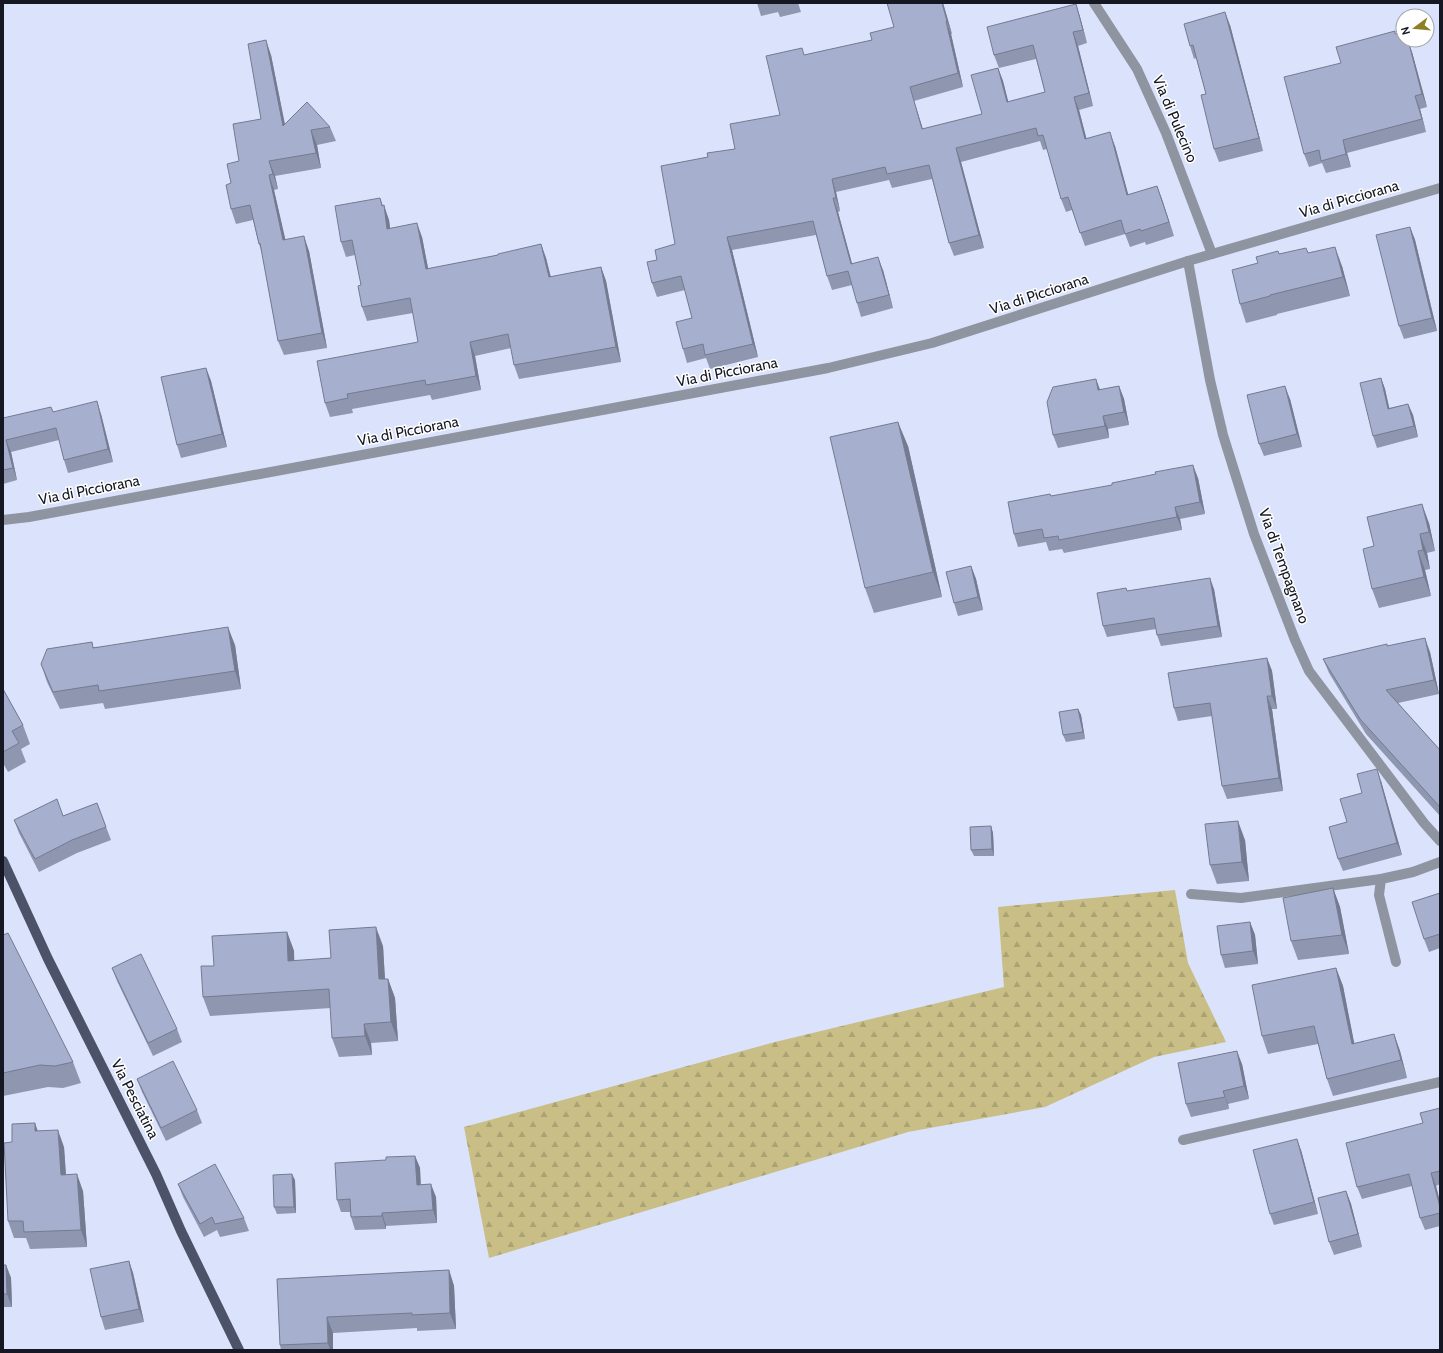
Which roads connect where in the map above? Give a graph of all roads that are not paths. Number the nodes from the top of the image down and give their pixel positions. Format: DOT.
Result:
graph roads {
  1 [pos="1094,3"];
  2 [pos="1440,188"];
  3 [pos="1212,254"];
  4 [pos="1188,261"];
  5 [pos="3,520"];
  6 [pos="1440,841"];
  7 [pos="3,861"];
  8 [pos="1440,862"];
  9 [pos="1381,879"];
  10 [pos="1191,894"];
  11 [pos="1396,962"];
  12 [pos="1440,1082"];
  13 [pos="1183,1140"];
  14 [pos="239,1350"];
  1 -- 3 [label="street, Via di Pulecino"];
  2 -- 3 [label="street, Via di Picciorana"];
  3 -- 4 [label="street, Via di Picciorana"];
  4 -- 5 [label="street, Via di Picciorana"];
  4 -- 6 [label="street, Via di Tempagnano"];
  7 -- 14 [label="main road, Via Pesciatina"];
  8 -- 9 [label="street"];
  9 -- 10 [label="street"];
  9 -- 11 [label="street"];
  12 -- 13 [label="street"];
}
